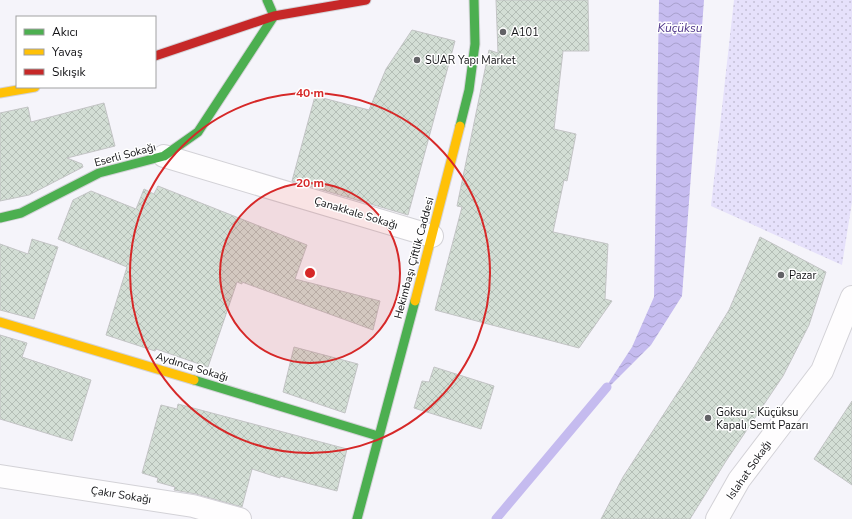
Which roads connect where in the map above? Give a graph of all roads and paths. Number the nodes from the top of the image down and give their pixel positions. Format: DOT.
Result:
graph roads {
  1 [pos="267,0"];
  2 [pos="366,0"];
  3 [pos="474,0"];
  4 [pos="274,16"];
  5 [pos="156,56"];
  6 [pos="29,88"];
  7 [pos="0,93"];
  8 [pos="164,156"];
  9 [pos="0,218"];
  10 [pos="432,236"];
  11 [pos="852,297"];
  12 [pos="0,322"];
  13 [pos="378,436"];
  14 [pos="0,476"];
  15 [pos="240,519"];
  16 [pos="357,519"];
  17 [pos="717,519"];
  1 -- 4 [label="street"];
  2 -- 4 [label="street"];
  3 -- 10 [label="street, Hekimbaşı Çiftlik Caddesi"];
  4 -- 5 [label="street"];
  4 -- 8 [label="street, Eserli Sokağı"];
  6 -- 7 [label="street"];
  8 -- 9 [label="street, Eserli Sokağı"];
  8 -- 10 [label="street, Çanakkale Sokağı"];
  10 -- 13 [label="street, Hekimbaşı Çiftlik Caddesi"];
  11 -- 17 [label="street, Islahat Sokağı"];
  12 -- 13 [label="street, Aydınca Sokağı"];
  13 -- 16 [label="street, Hekimbaşı Çiftlik Caddesi"];
  14 -- 15 [label="street, Çakır Sokağı"];
}
